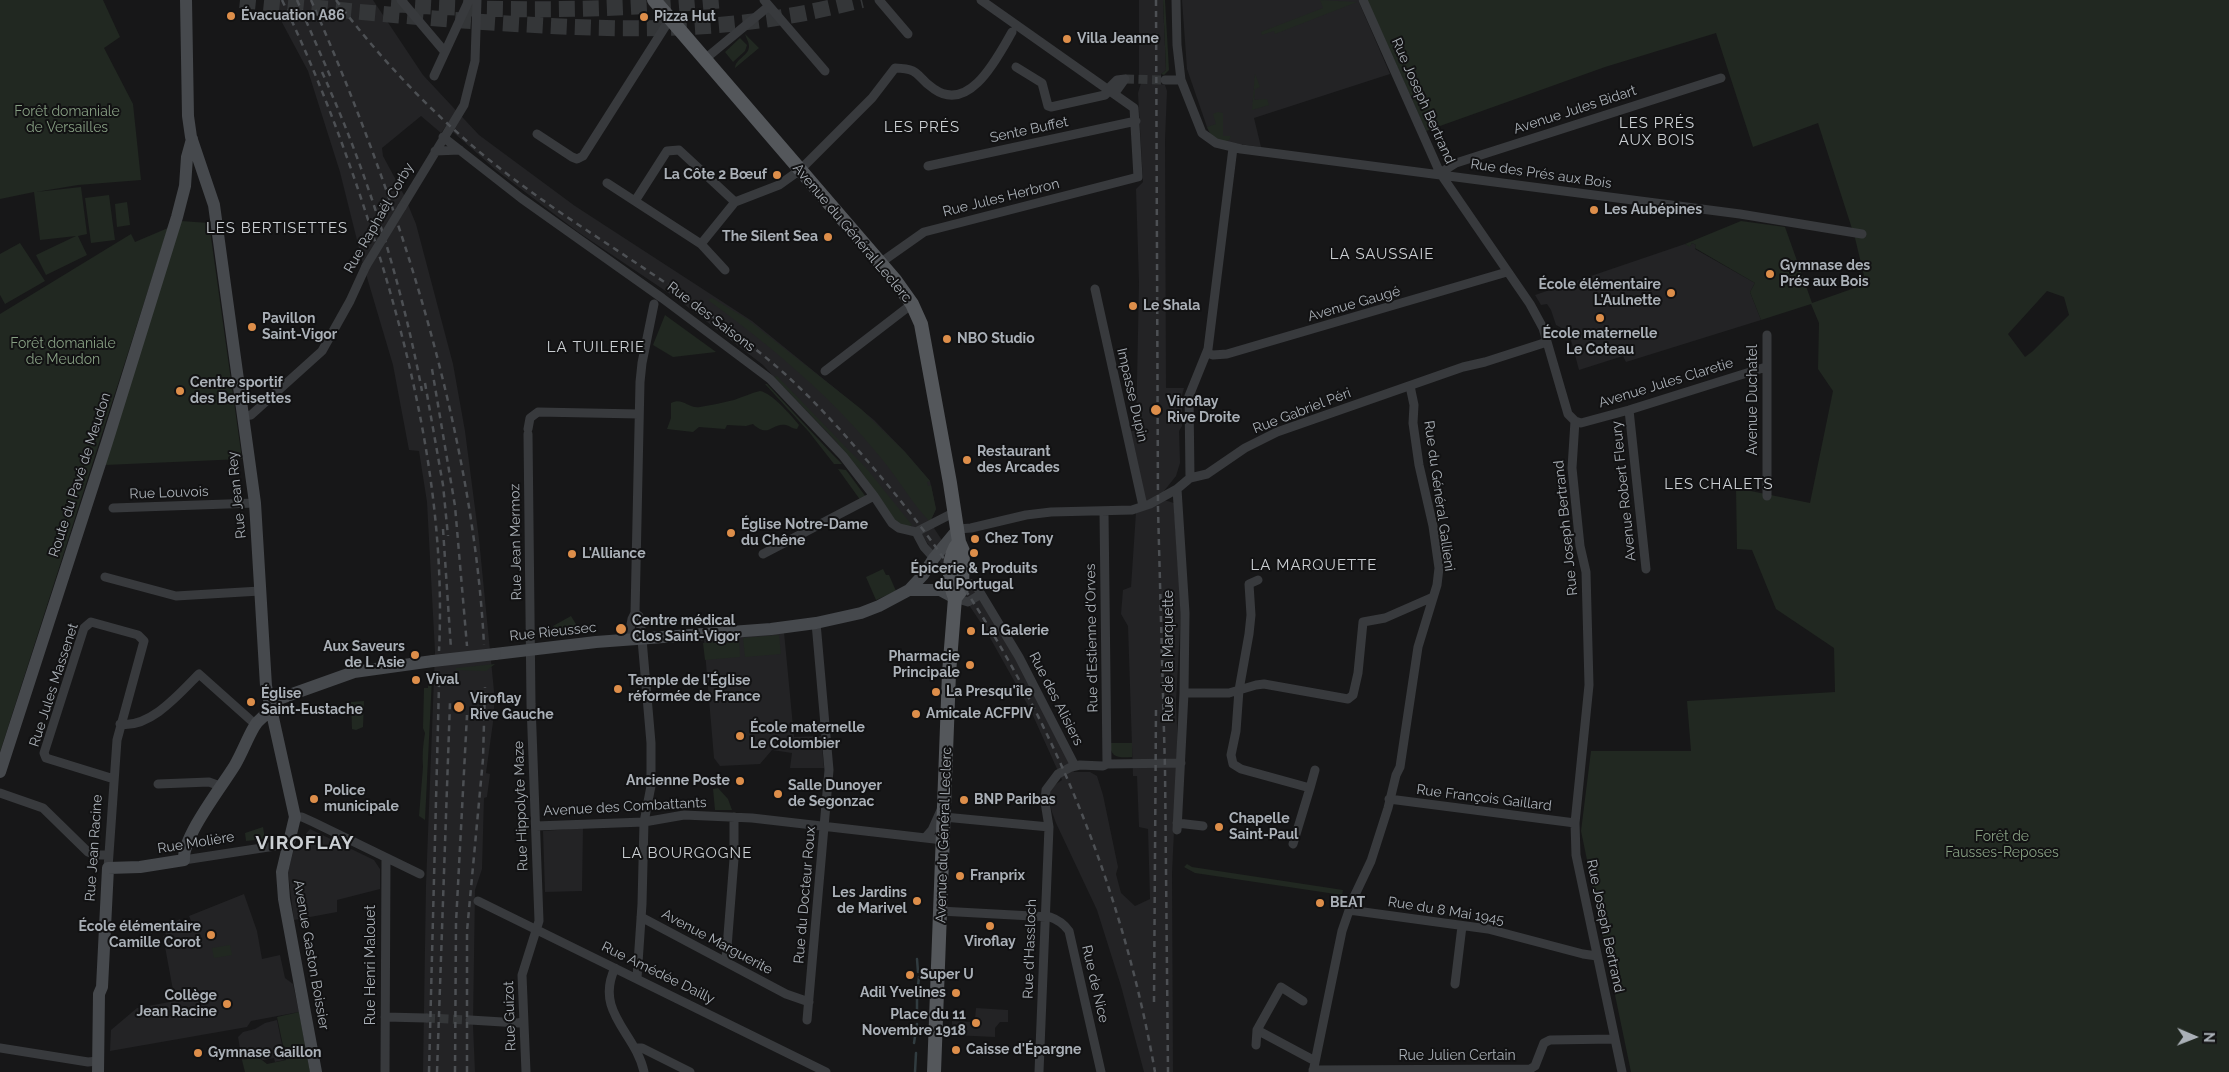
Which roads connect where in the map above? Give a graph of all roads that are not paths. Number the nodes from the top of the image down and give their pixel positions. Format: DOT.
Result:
graph roads {
  1 [pos="186,0"];
  2 [pos="401,0"];
  3 [pos="469,0"];
  4 [pos="477,0"];
  5 [pos="654,0"];
  6 [pos="879,0"];
  7 [pos="981,0"];
  8 [pos="1176,0"];
  9 [pos="1363,0"];
  10 [pos="766,3"];
  11 [pos="670,19"];
  12 [pos="1012,32"];
  13 [pos="908,34"];
  14 [pos="445,52"];
  15 [pos="705,59"];
  16 [pos="1016,67"];
  17 [pos="825,71"];
  18 [pos="434,76"];
  19 [pos="1721,78"];
  20 [pos="1165,80"];
  21 [pos="1181,80"];
  22 [pos="1111,91"];
  23 [pos="1136,121"];
  24 [pos="537,134"];
  25 [pos="443,137"];
  26 [pos="192,139"];
  27 [pos="1233,148"];
  28 [pos="460,150"];
  29 [pos="435,151"];
  30 [pos="928,166"];
  31 [pos="800,170"];
  32 [pos="1440,173"];
  33 [pos="207,180"];
  34 [pos="607,183"];
  35 [pos="185,186"];
  36 [pos="635,201"];
  37 [pos="735,202"];
  38 [pos="1862,234"];
  39 [pos="701,244"];
  40 [pos="880,263"];
  41 [pos="725,270"];
  42 [pos="1507,272"];
  43 [pos="1095,289"];
  44 [pos="654,304"];
  45 [pos="912,304"];
  46 [pos="1767,335"];
  47 [pos="1547,342"];
  48 [pos="1207,353"];
  49 [pos="1766,367"];
  50 [pos="825,371"];
  51 [pos="1410,386"];
  52 [pos="1629,410"];
  53 [pos="639,414"];
  54 [pos="244,416"];
  55 [pos="1575,421"];
  56 [pos="1190,478"];
  57 [pos="1177,489"];
  58 [pos="874,496"];
  59 [pos="1767,496"];
  60 [pos="255,503"];
  61 [pos="1143,506"];
  62 [pos="113,508"];
  63 [pos="955,512"];
  64 [pos="1104,512"];
  65 [pos="916,532"];
  66 [pos="958,536"];
  67 [pos="763,554"];
  68 [pos="934,558"];
  69 [pos="1646,569"];
  70 [pos="105,577"];
  71 [pos="1258,580"];
  72 [pos="962,583"];
  73 [pos="909,590"];
  74 [pos="260,591"];
  75 [pos="981,594"];
  76 [pos="1432,597"];
  77 [pos="955,598"];
  78 [pos="816,623"];
  79 [pos="635,640"];
  80 [pos="144,641"];
  81 [pos="532,650"];
  82 [pos="1239,690"];
  83 [pos="1184,693"];
  84 [pos="271,706"];
  85 [pos="120,724"];
  86 [pos="255,724"];
  87 [pos="1180,763"];
  88 [pos="1107,764"];
  89 [pos="1075,766"];
  90 [pos="1315,770"];
  91 [pos="0,772"];
  92 [pos="114,779"];
  93 [pos="158,784"];
  94 [pos="220,786"];
  95 [pos="1310,788"];
  96 [pos="0,793"];
  97 [pos="1389,799"];
  98 [pos="944,810"];
  99 [pos="294,811"];
  100 [pos="734,817"];
  101 [pos="644,822"];
  102 [pos="1575,823"];
  103 [pos="536,826"];
  104 [pos="825,826"];
  105 [pos="1203,826"];
  106 [pos="1049,827"];
  107 [pos="925,838"];
  108 [pos="943,840"];
  109 [pos="288,844"];
  110 [pos="1293,844"];
  111 [pos="108,854"];
  112 [pos="386,858"];
  113 [pos="184,860"];
  114 [pos="108,868"];
  115 [pos="420,874"];
  116 [pos="478,901"];
  117 [pos="1349,910"];
  118 [pos="940,911"];
  119 [pos="641,917"];
  120 [pos="1045,917"];
  121 [pos="1462,926"];
  122 [pos="536,931"];
  123 [pos="1597,956"];
  124 [pos="726,960"];
  125 [pos="615,968"];
  126 [pos="637,978"];
  127 [pos="1455,984"];
  128 [pos="1303,1001"];
  129 [pos="809,1002"];
  130 [pos="385,1017"];
  131 [pos="426,1018"];
  132 [pos="470,1020"];
  133 [pos="523,1020"];
  134 [pos="807,1020"];
  135 [pos="1257,1030"];
  136 [pos="1614,1039"];
  137 [pos="1256,1045"];
  138 [pos="0,1048"];
  139 [pos="636,1048"];
  140 [pos="98,1067"];
  141 [pos="1314,1068"];
  142 [pos="316,1072"];
  143 [pos="385,1072"];
  144 [pos="526,1072"];
  145 [pos="644,1072"];
  146 [pos="690,1072"];
  147 [pos="826,1072"];
  148 [pos="934,1072"];
  149 [pos="1039,1072"];
  150 [pos="1101,1072"];
  151 [pos="1622,1072"];
  1 -- 26 [label="street"];
  2 -- 14 [label="street"];
  3 -- 14 [label="street"];
  4 -- 25 [label="street, Rue Raphaël Corby"];
  5 -- 11 [label="main road, Avenue du Général Leclerc"];
  6 -- 13 [label="street"];
  7 -- 22 [label="street"];
  8 -- 21 [label="street, Rue des Prés aux Bois"];
  9 -- 32 [label="street, Rue Joseph Bertrand"];
  10 -- 15 [label="street"];
  10 -- 17 [label="street"];
  11 -- 15 [label="main road, Avenue du Général Leclerc"];
  11 -- 24 [label="street"];
  12 -- 31 [label="street"];
  14 -- 18 [label="street"];
  15 -- 31 [label="main road, Avenue du Général Leclerc"];
  16 -- 22 [label="street"];
  19 -- 32 [label="street, Avenue Jules Bidart"];
  20 -- 21 [label="street"];
  21 -- 27 [label="street, Rue des Prés aux Bois"];
  22 -- 23 [label="street"];
  23 -- 30 [label="street, Sente Buffet"];
  23 -- 40 [label="street, Rue Jules Herbron"];
  25 -- 28 [label="street, Rue des Saisons"];
  25 -- 29 [label="street, Rue Raphaël Corby"];
  26 -- 33 [label="street, Rue Jean Rey"];
  26 -- 35 [label="street, Route du Pavé de Meudon"];
  27 -- 32 [label="street, Rue des Prés aux Bois"];
  27 -- 48 [label="street"];
  28 -- 29 [label="street"];
  28 -- 58 [label="street, Rue des Saisons"];
  29 -- 54 [label="street, Rue Raphaël Corby, bridge"];
  31 -- 37 [label="street"];
  31 -- 40 [label="main road, Avenue du Général Leclerc"];
  32 -- 38 [label="street, Rue des Prés aux Bois"];
  32 -- 42 [label="street, Rue Joseph Bertrand"];
  33 -- 35 [label="street"];
  33 -- 54 [label="street, Rue Jean Rey"];
  34 -- 36 [label="street"];
  35 -- 91 [label="street, Route du Pavé de Meudon"];
  36 -- 37 [label="street"];
  36 -- 39 [label="street"];
  37 -- 39 [label="street"];
  39 -- 41 [label="street"];
  40 -- 45 [label="main road, Avenue du Général Leclerc"];
  42 -- 47 [label="street, Rue Joseph Bertrand"];
  42 -- 48 [label="street, Avenue Gaugé"];
  43 -- 61 [label="street, Impasse Dupin"];
  44 -- 53 [label="street"];
  45 -- 50 [label="street"];
  45 -- 63 [label="main road, Avenue du Général Leclerc"];
  46 -- 49 [label="street, Avenue Duchatel"];
  47 -- 51 [label="street, Rue Gabriel Péri"];
  47 -- 55 [label="street, Rue Joseph Bertrand"];
  48 -- 56 [label="street"];
  49 -- 52 [label="street, Avenue Jules Claretie"];
  49 -- 59 [label="street, Avenue Duchatel"];
  51 -- 56 [label="street, Rue Gabriel Péri"];
  51 -- 76 [label="street, Rue du Général Gallieni"];
  52 -- 55 [label="street, Avenue Jules Claretie"];
  52 -- 69 [label="street, Avenue Robert Fleury"];
  53 -- 79 [label="street"];
  53 -- 81 [label="street, Rue Jean Mermoz"];
  54 -- 60 [label="street, Rue Jean Rey"];
  55 -- 102 [label="street, Rue Joseph Bertrand"];
  56 -- 57 [label="street, Rue Gabriel Péri"];
  57 -- 61 [label="street, Rue Gabriel Péri"];
  57 -- 83 [label="street, Rue de la Marquette"];
  58 -- 65 [label="street, Rue des Saisons"];
  58 -- 67 [label="street"];
  60 -- 62 [label="street, Rue Louvois"];
  60 -- 74 [label="street, Rue Jean Rey"];
  61 -- 64 [label="street, Rue Gabriel Péri"];
  63 -- 65 [label="street"];
  63 -- 66 [label="main road, Avenue du Général Leclerc"];
  64 -- 66 [label="street, Rue Gabriel Péri"];
  64 -- 88 [label="street, Rue d'Estienne d'Orves"];
  65 -- 68 [label="street"];
  66 -- 68 [label="street, Rue Rieussec"];
  66 -- 72 [label="main road, Avenue du Général Leclerc"];
  66 -- 77 [label="main road, Avenue du Général Leclerc"];
  68 -- 73 [label="street, Rue Rieussec"];
  70 -- 74 [label="street"];
  71 -- 82 [label="street"];
  72 -- 75 [label="street, Rue des Alisiers"];
  72 -- 77 [label="main road, Avenue du Général Leclerc"];
  73 -- 77 [label="street"];
  73 -- 78 [label="street, Rue Rieussec"];
  74 -- 84 [label="street, Rue Jean Rey"];
  75 -- 77 [label="street"];
  75 -- 89 [label="street, Rue des Alisiers"];
  76 -- 82 [label="street"];
  76 -- 97 [label="street, Rue du Général Gallieni"];
  77 -- 98 [label="main road, Avenue du Général Leclerc"];
  78 -- 79 [label="street, Rue Rieussec"];
  78 -- 104 [label="street, Rue du Docteur Roux"];
  79 -- 81 [label="street, Rue Rieussec"];
  79 -- 101 [label="street"];
  80 -- 85 [label="street, Rue Jean Racine"];
  80 -- 92 [label="street, Rue Jules Massenet"];
  81 -- 84 [label="street, Rue Rieussec, bridge"];
  81 -- 103 [label="street, Rue Hippolyte Maze"];
  82 -- 83 [label="street"];
  82 -- 95 [label="street"];
  83 -- 87 [label="street, Rue de la Marquette"];
  84 -- 86 [label="street"];
  84 -- 99 [label="street, Rue Jean Rey"];
  85 -- 86 [label="street"];
  85 -- 92 [label="street, Rue Jean Racine"];
  86 -- 94 [label="street"];
  87 -- 88 [label="street"];
  87 -- 105 [label="street, Rue de la Marquette"];
  88 -- 89 [label="street"];
  89 -- 106 [label="street"];
  90 -- 95 [label="street"];
  92 -- 111 [label="street, Rue Jean Racine"];
  93 -- 94 [label="street"];
  94 -- 113 [label="street"];
  95 -- 110 [label="street"];
  96 -- 111 [label="street"];
  97 -- 102 [label="street, Rue François Gaillard"];
  97 -- 117 [label="street, Rue du Général Gallieni"];
  98 -- 106 [label="street"];
  98 -- 107 [label="street"];
  98 -- 108 [label="main road, Avenue du Général Leclerc"];
  99 -- 109 [label="street, Avenue Gaston Boissier"];
  99 -- 112 [label="street"];
  100 -- 101 [label="street, Avenue des Combattants"];
  100 -- 104 [label="street, Avenue des Combattants"];
  100 -- 124 [label="street"];
  101 -- 103 [label="street, Avenue des Combattants"];
  101 -- 119 [label="street"];
  102 -- 123 [label="street, Rue Joseph Bertrand"];
  103 -- 122 [label="street, Rue Hippolyte Maze"];
  104 -- 107 [label="street, Avenue des Combattants"];
  104 -- 129 [label="street, Rue du Docteur Roux"];
  106 -- 120 [label="street, Rue d'Hassloch"];
  107 -- 108 [label="street, Avenue des Combattants"];
  108 -- 118 [label="main road, Avenue du Général Leclerc"];
  109 -- 113 [label="street, Rue Molière"];
  109 -- 142 [label="street, Avenue Gaston Boissier"];
  111 -- 114 [label="street, Rue Jean Racine"];
  112 -- 115 [label="street"];
  112 -- 130 [label="street, Rue Henri Malouet"];
  113 -- 114 [label="street, Rue Molière"];
  114 -- 140 [label="street, Rue Jean Racine"];
  116 -- 122 [label="street, Rue Amédée Dailly"];
  117 -- 121 [label="street, Rue du 8 Mai 1945"];
  117 -- 141 [label="street, Rue du Général Gallieni"];
  118 -- 120 [label="street"];
  118 -- 148 [label="main road, Avenue du Général Leclerc"];
  119 -- 124 [label="street, Avenue Marguerite"];
  119 -- 126 [label="street"];
  120 -- 149 [label="street, Rue d'Hassloch"];
  120 -- 150 [label="street, Rue de Nice"];
  121 -- 123 [label="street, Rue du 8 Mai 1945"];
  121 -- 127 [label="street"];
  122 -- 125 [label="street, Rue Amédée Dailly"];
  122 -- 133 [label="street, Rue Guizot"];
  123 -- 136 [label="street, Rue Joseph Bertrand"];
  124 -- 129 [label="street, Avenue Marguerite"];
  125 -- 126 [label="street, Rue Amédée Dailly"];
  125 -- 139 [label="street"];
  126 -- 147 [label="street, Rue Amédée Dailly"];
  128 -- 135 [label="street"];
  129 -- 134 [label="street, Rue du Docteur Roux"];
  130 -- 131 [label="street"];
  130 -- 143 [label="street, Rue Henri Malouet"];
  132 -- 133 [label="street"];
  133 -- 144 [label="street, Rue Guizot"];
  135 -- 137 [label="street"];
  135 -- 141 [label="street"];
  136 -- 141 [label="street, Rue Julien Certain"];
  136 -- 151 [label="street, Rue Joseph Bertrand"];
  138 -- 140 [label="street"];
  139 -- 145 [label="street"];
  139 -- 146 [label="street"];
}
